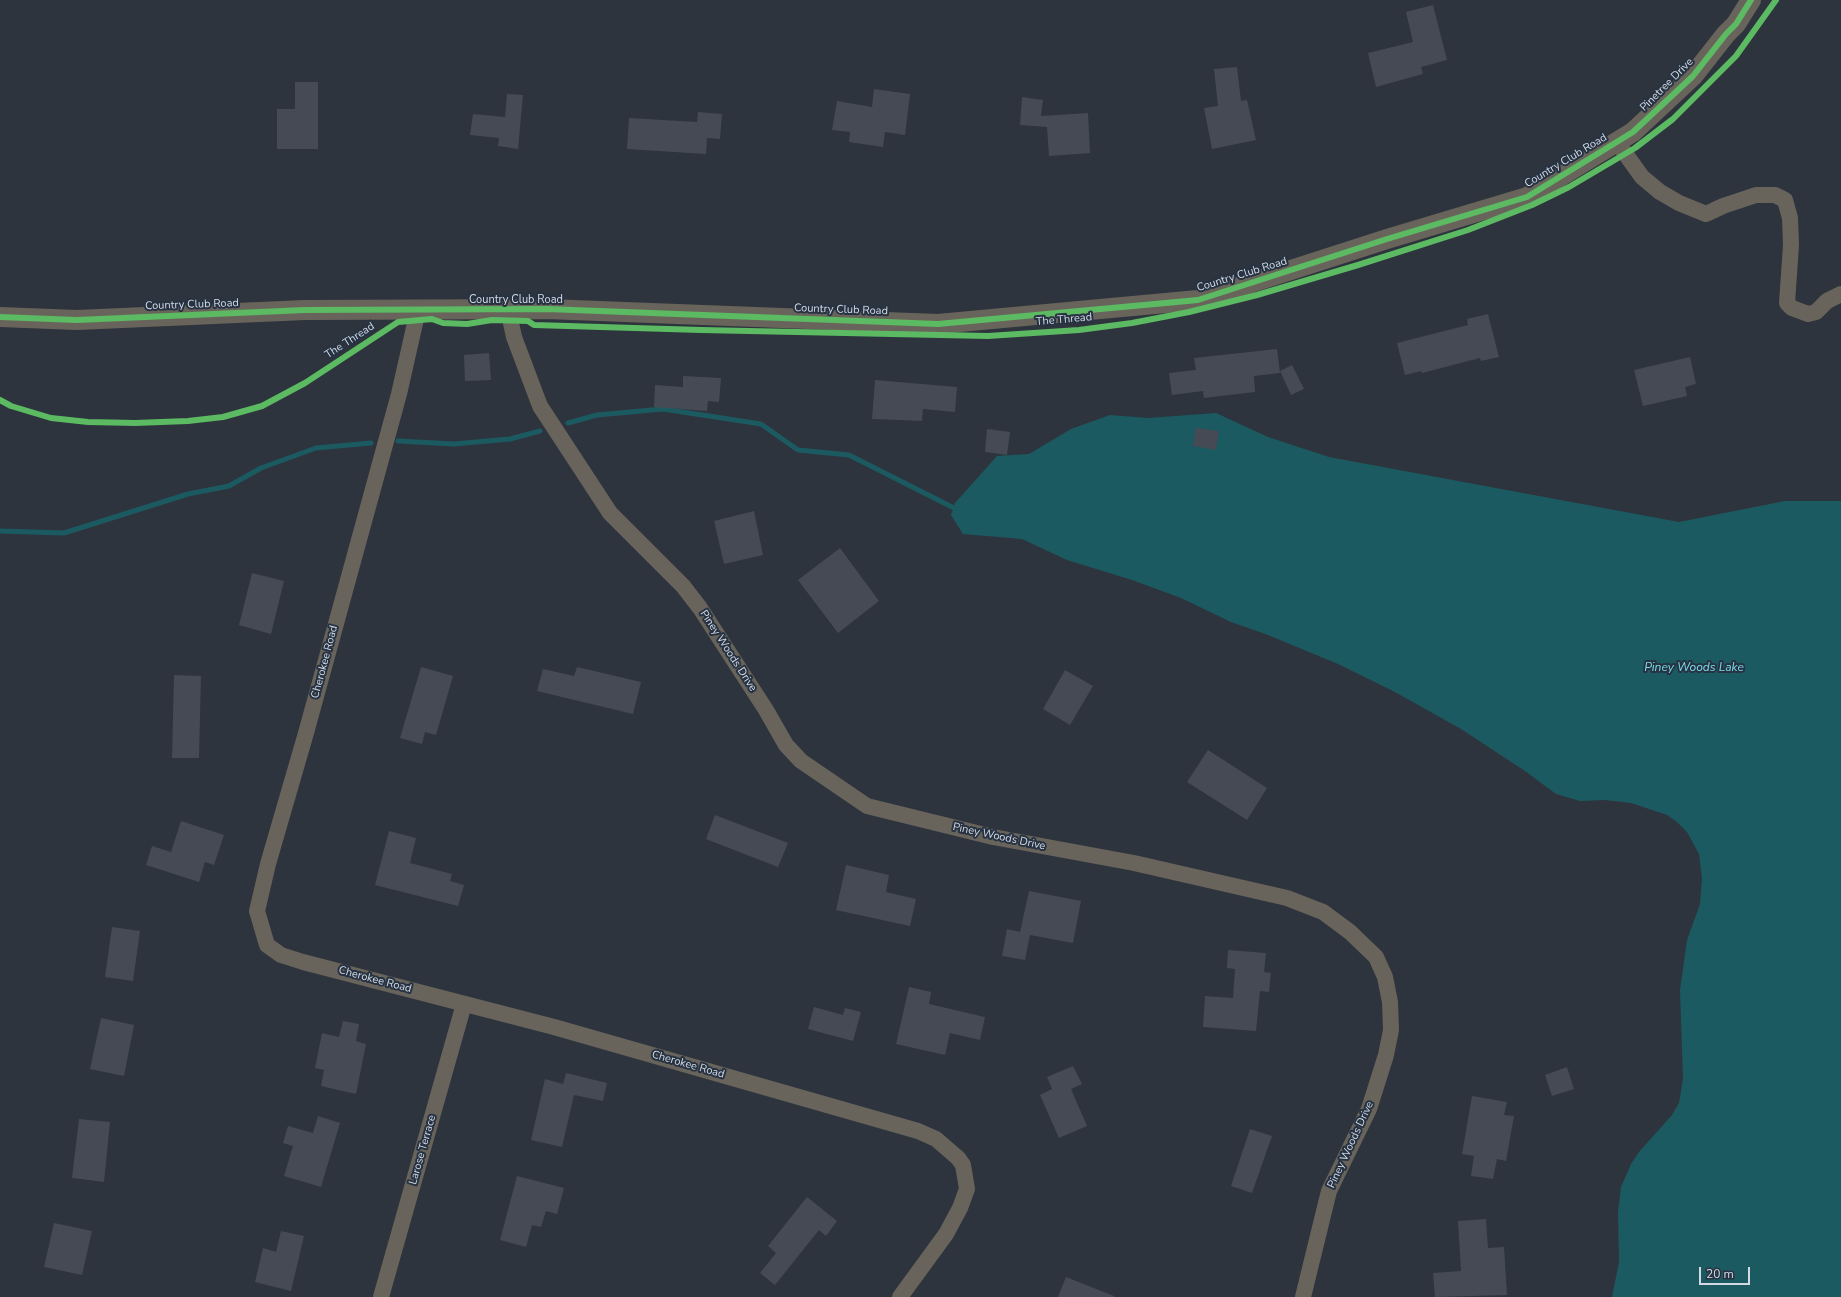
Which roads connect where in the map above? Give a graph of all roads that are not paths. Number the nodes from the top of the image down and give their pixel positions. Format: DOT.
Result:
graph roads {
  1 [pos="1751,0"];
  2 [pos="1642,123"];
  3 [pos="1617,142"];
  4 [pos="1841,294"];
  5 [pos="508,309"];
  6 [pos="418,310"];
  7 [pos="0,317"];
  8 [pos="464,1004"];
  9 [pos="381,1297"];
  10 [pos="900,1297"];
  11 [pos="1303,1297"];
  1 -- 2 [label="street, Pinetree Drive"];
  2 -- 3 [label="street, Country Club Road"];
  3 -- 4 [label="street"];
  3 -- 5 [label="street, Country Club Road"];
  5 -- 6 [label="street, Country Club Road"];
  5 -- 11 [label="street, Piney Woods Drive"];
  6 -- 7 [label="street, Country Club Road"];
  6 -- 8 [label="street, Cherokee Road"];
  8 -- 9 [label="street, Larose Terrace"];
  8 -- 10 [label="street, Cherokee Road"];
}
